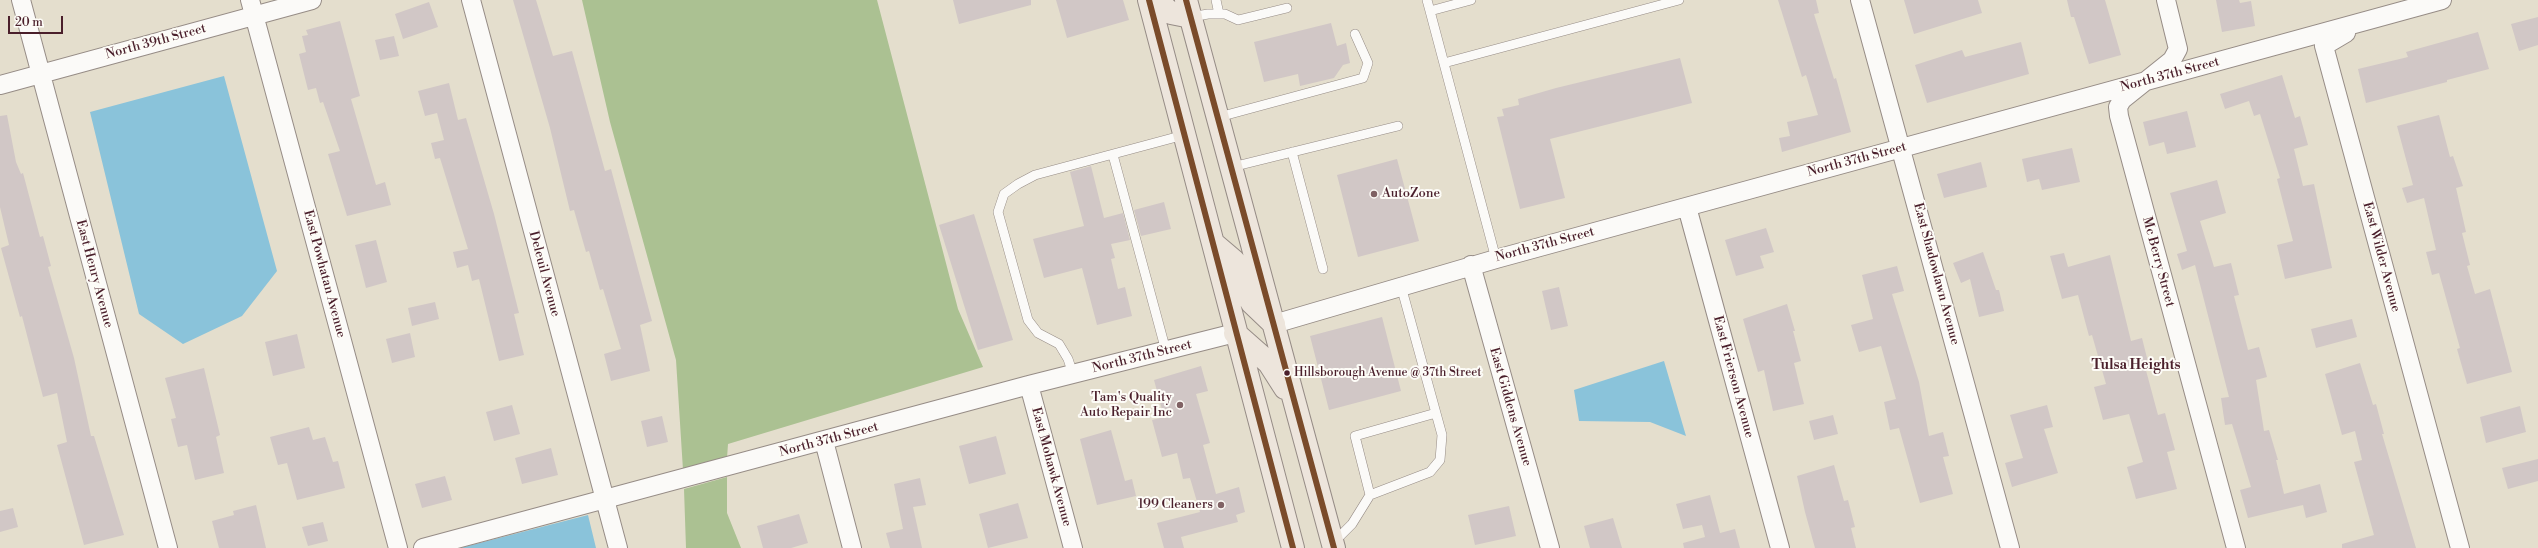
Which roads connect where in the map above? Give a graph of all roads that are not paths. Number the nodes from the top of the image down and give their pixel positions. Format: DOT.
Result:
graph roads {
  1 [pos="21,0"];
  2 [pos="312,0"];
  3 [pos="471,0"];
  4 [pos="1149,0"];
  5 [pos="1156,0"];
  6 [pos="1216,0"];
  7 [pos="1427,0"];
  8 [pos="1472,0"];
  9 [pos="1679,0"];
  10 [pos="1860,0"];
  11 [pos="2166,0"];
  12 [pos="2393,0"];
  13 [pos="2442,0"];
  14 [pos="252,8"];
  15 [pos="1287,8"];
  16 [pos="1188,9"];
  17 [pos="1430,11"];
  18 [pos="1219,14"];
  19 [pos="2363,22"];
  20 [pos="1355,34"];
  21 [pos="1444,63"];
  22 [pos="40,74"];
  23 [pos="2149,80"];
  24 [pos="0,85"];
  25 [pos="1219,117"];
  26 [pos="1398,126"];
  27 [pos="1184,135"];
  28 [pos="1902,148"];
  29 [pos="1292,152"];
  30 [pos="1113,155"];
  31 [pos="1232,167"];
  32 [pos="1686,207"];
  33 [pos="1214,244"];
  34 [pos="1496,259"];
  35 [pos="1471,266"];
  36 [pos="1322,269"];
  37 [pos="1400,286"];
  38 [pos="1274,324"];
  39 [pos="1235,333"];
  40 [pos="1166,351"];
  41 [pos="1073,374"];
  42 [pos="1030,386"];
  43 [pos="1296,404"];
  44 [pos="1436,413"];
  45 [pos="824,441"];
  46 [pos="1370,495"];
  47 [pos="605,501"];
  48 [pos="1334,546"];
  49 [pos="168,548"];
  50 [pos="398,548"];
  51 [pos="423,548"];
  52 [pos="618,548"];
  53 [pos="852,548"];
  54 [pos="1073,548"];
  55 [pos="1293,548"];
  56 [pos="1550,548"];
  57 [pos="1780,548"];
  58 [pos="2010,548"];
  59 [pos="2236,548"];
  60 [pos="2460,548"];
  1 -- 22 [label="street, East Henry Avenue"];
  2 -- 14 [label="street, North 39th Street"];
  3 -- 47 [label="street, Deleuil Avenue"];
  4 -- 27 [label="main road"];
  5 -- 16 [label="main road"];
  6 -- 18 [label="lane"];
  7 -- 17 [label="lane"];
  8 -- 17 [label="lane"];
  9 -- 21 [label="lane"];
  10 -- 28 [label="street, East Shadowlawn Avenue"];
  11 -- 23 [label="street, Mc Berry Street"];
  12 -- 19 [label="street, East Wilder Avenue"];
  13 -- 19 [label="street, North 37th Street"];
  14 -- 22 [label="street, North 39th Street"];
  14 -- 50 [label="street, East Powhatan Avenue"];
  15 -- 18 [label="lane"];
  16 -- 18 [label="lane"];
  16 -- 25 [label="main road"];
  17 -- 21 [label="lane"];
  19 -- 23 [label="street, North 37th Street"];
  19 -- 60 [label="street, East Wilder Avenue"];
  20 -- 25 [label="lane"];
  21 -- 34 [label="lane"];
  22 -- 24 [label="street, North 39th Street"];
  22 -- 49 [label="street, East Henry Avenue"];
  23 -- 28 [label="street, North 37th Street"];
  23 -- 59 [label="street, Mc Berry Street"];
  25 -- 31 [label="main road"];
  26 -- 29 [label="lane"];
  27 -- 30 [label="lane"];
  27 -- 33 [label="main road"];
  28 -- 32 [label="street, North 37th Street"];
  28 -- 58 [label="street, East Shadowlawn Avenue"];
  29 -- 31 [label="lane"];
  29 -- 36 [label="lane"];
  30 -- 40 [label="lane"];
  30 -- 41 [label="lane"];
  31 -- 38 [label="main road"];
  32 -- 34 [label="street, North 37th Street"];
  32 -- 57 [label="street, East Frierson Avenue"];
  33 -- 38 [label="main road"];
  33 -- 39 [label="main road"];
  34 -- 35 [label="street, North 37th Street"];
  35 -- 37 [label="street, North 37th Street"];
  35 -- 56 [label="street, East Giddens Avenue"];
  37 -- 38 [label="street, North 37th Street"];
  37 -- 44 [label="lane"];
  38 -- 43 [label="main road"];
  39 -- 40 [label="street, North 37th Street"];
  39 -- 43 [label="main road"];
  39 -- 55 [label="main road"];
  40 -- 41 [label="street, North 37th Street"];
  41 -- 42 [label="street, North 37th Street"];
  42 -- 45 [label="street, North 37th Street"];
  42 -- 54 [label="street, East Mohawk Avenue"];
  43 -- 48 [label="main road"];
  44 -- 46 [label="lane"];
  44 -- 46 [label="lane"];
  45 -- 47 [label="street, North 37th Street"];
  45 -- 53 [label="street"];
  46 -- 48 [label="lane"];
  47 -- 51 [label="street, North 37th Street"];
  47 -- 52 [label="street, Deleuil Avenue"];
}
